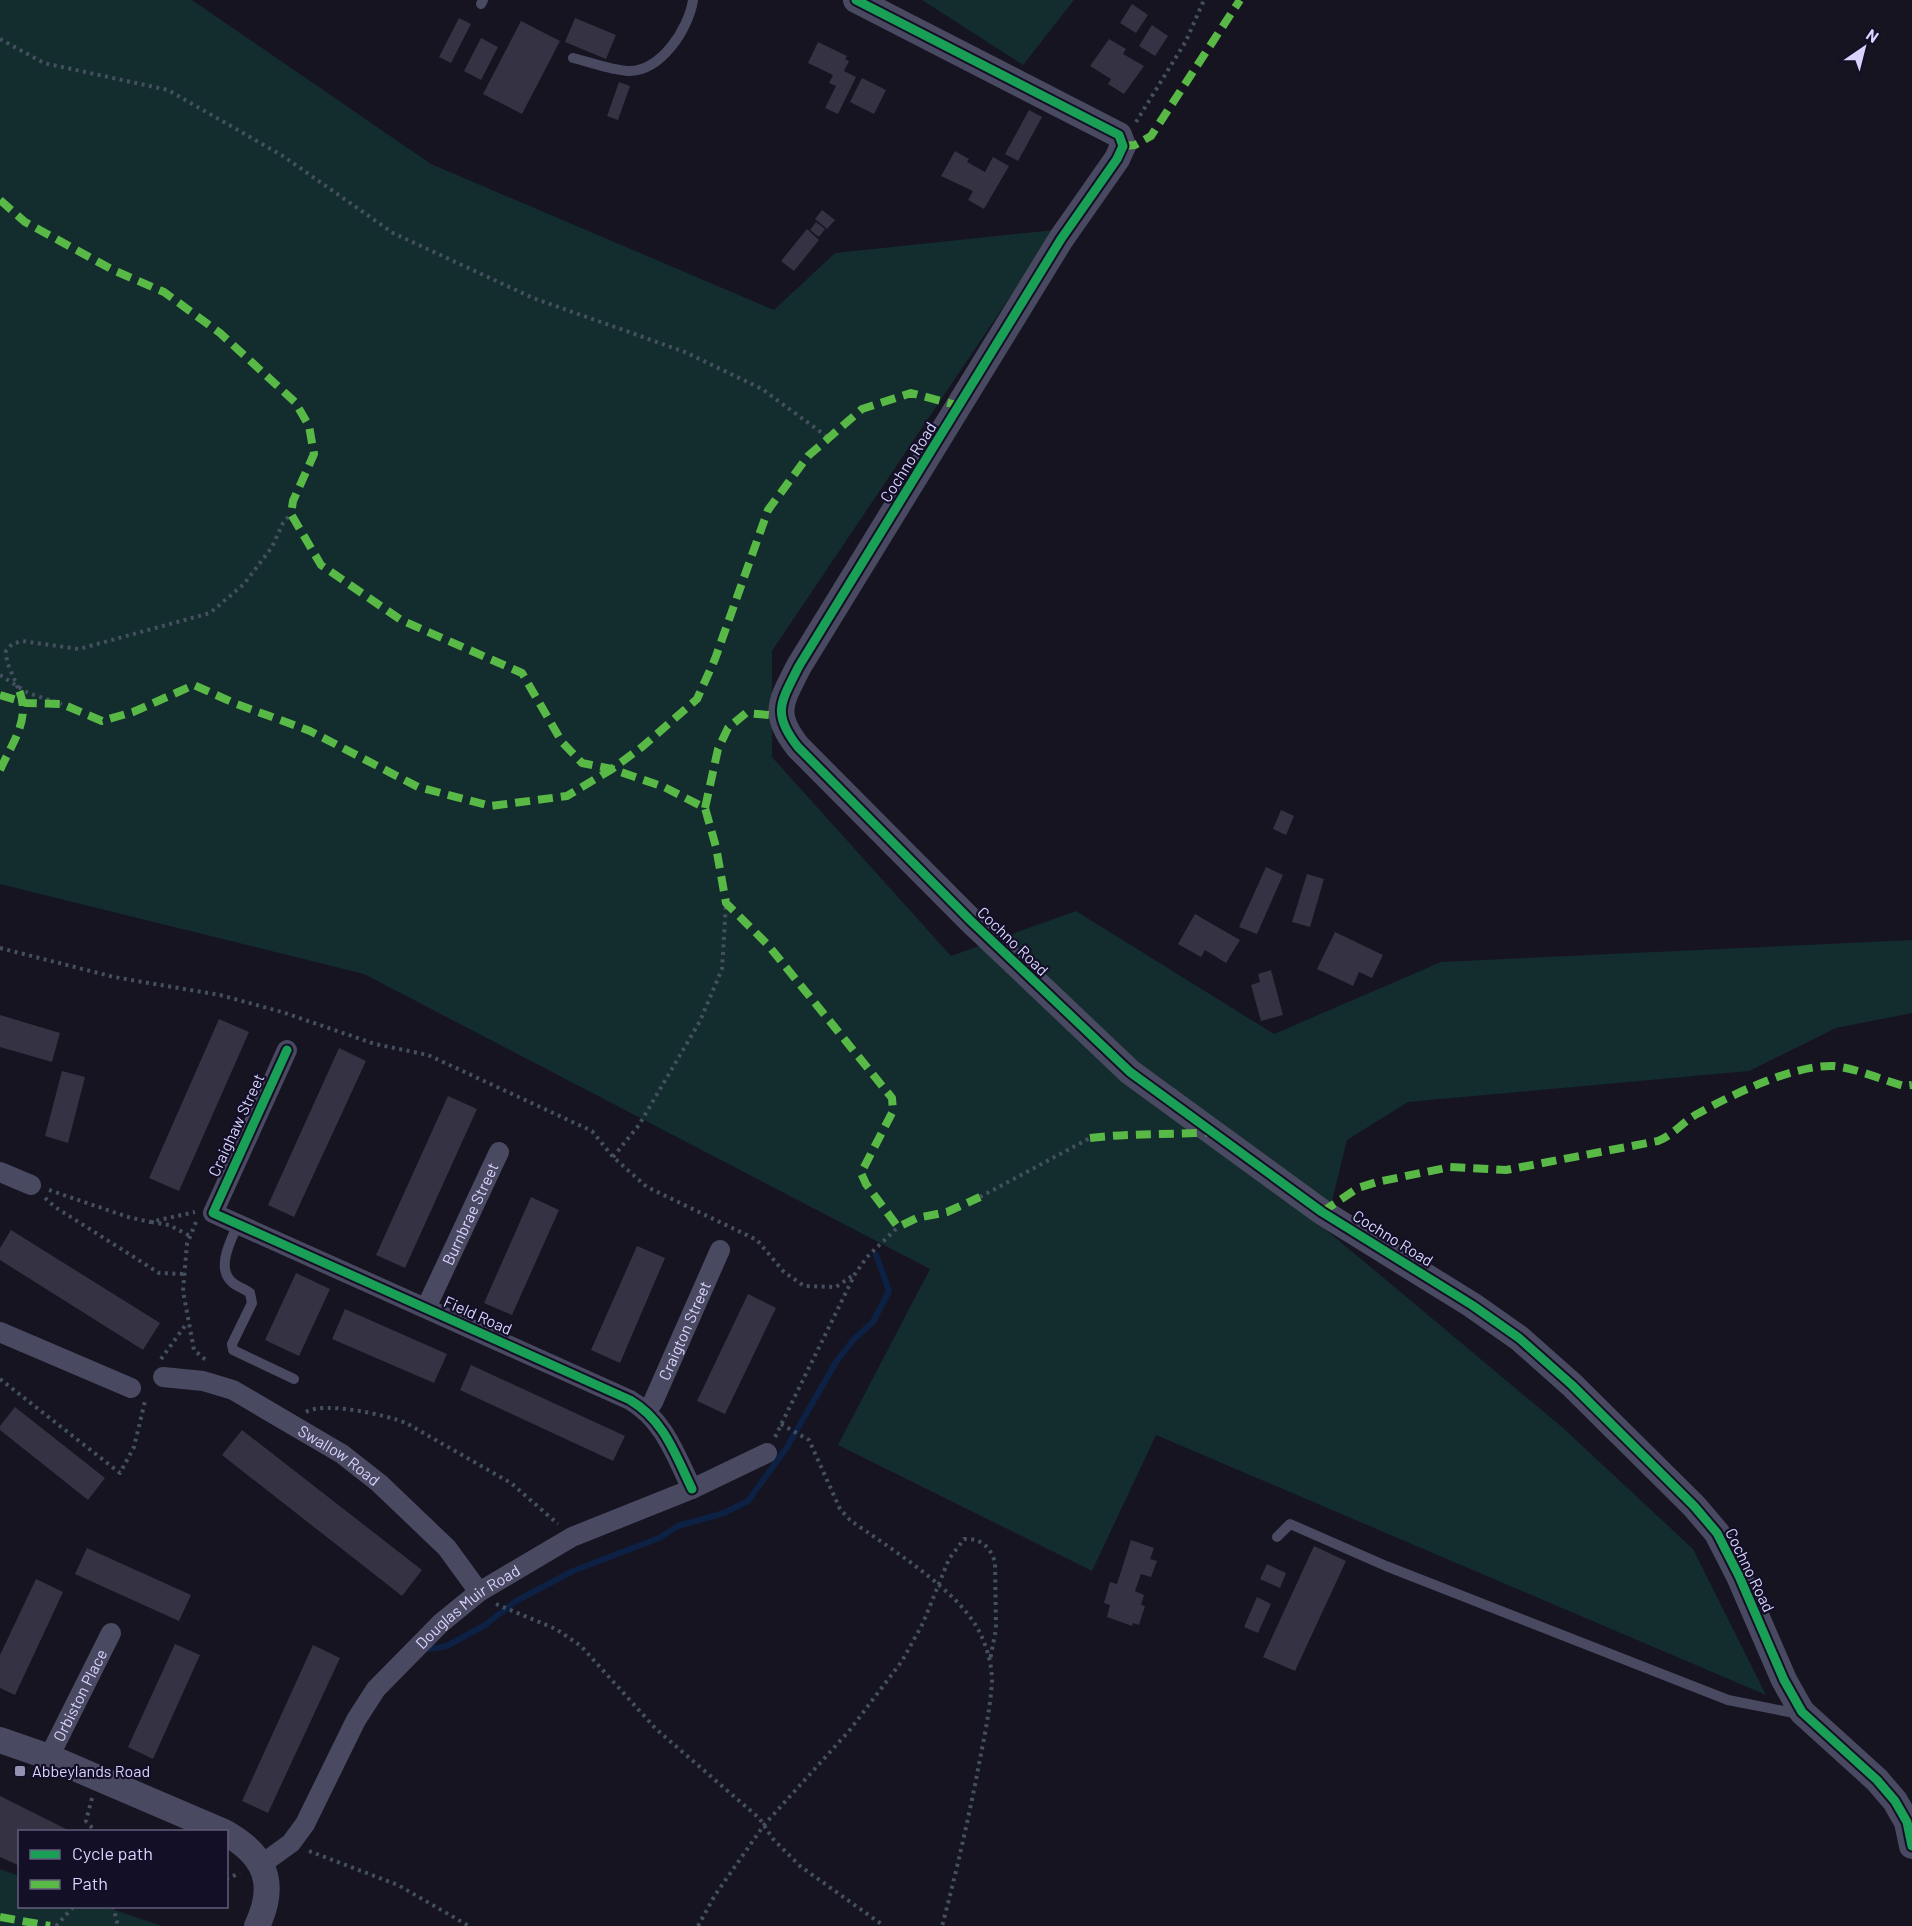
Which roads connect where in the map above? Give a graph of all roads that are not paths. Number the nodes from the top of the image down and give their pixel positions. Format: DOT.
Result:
graph roads {
  1 [pos="693,0"];
  2 [pos="856,0"];
  3 [pos="573,58"];
  4 [pos="287,1050"];
  5 [pos="499,1152"];
  6 [pos="0,1172"];
  7 [pos="31,1185"];
  8 [pos="213,1213"];
  9 [pos="238,1224"];
  10 [pos="720,1250"];
  11 [pos="426,1308"];
  12 [pos="0,1332"];
  13 [pos="160,1370"];
  14 [pos="294,1379"];
  15 [pos="138,1393"];
  16 [pos="647,1410"];
  17 [pos="767,1453"];
  18 [pos="692,1489"];
  19 [pos="1276,1536"];
  20 [pos="487,1598"];
  21 [pos="111,1633"];
  22 [pos="1802,1712"];
  23 [pos="0,1740"];
  24 [pos="49,1757"];
  25 [pos="220,1830"];
  26 [pos="228,1834"];
  27 [pos="1912,1846"];
  28 [pos="261,1864"];
  29 [pos="257,1926"];
  1 -- 3 [label="lane"];
  2 -- 22 [label="street, Cochno Road"];
  4 -- 8 [label="street, Craighaw Street"];
  5 -- 11 [label="street, Burnbrae Street"];
  6 -- 7 [label="street"];
  8 -- 9 [label="street, Field Road"];
  9 -- 11 [label="street, Field Road"];
  9 -- 14 [label="lane"];
  10 -- 16 [label="street, Craigton Street"];
  11 -- 16 [label="street, Field Road"];
  12 -- 15 [label="street"];
  13 -- 20 [label="street, Swallow Road"];
  16 -- 18 [label="street, Field Road"];
  17 -- 18 [label="street, Douglas Muir Road"];
  18 -- 20 [label="street, Douglas Muir Road"];
  19 -- 22 [label="lane"];
  20 -- 28 [label="street, Douglas Muir Road"];
  21 -- 24 [label="street, Orbiston Place"];
  22 -- 27 [label="street, Cochno Road"];
  23 -- 24 [label="street"];
  24 -- 25 [label="street"];
  26 -- 28 [label="street"];
  28 -- 29 [label="street"];
}
